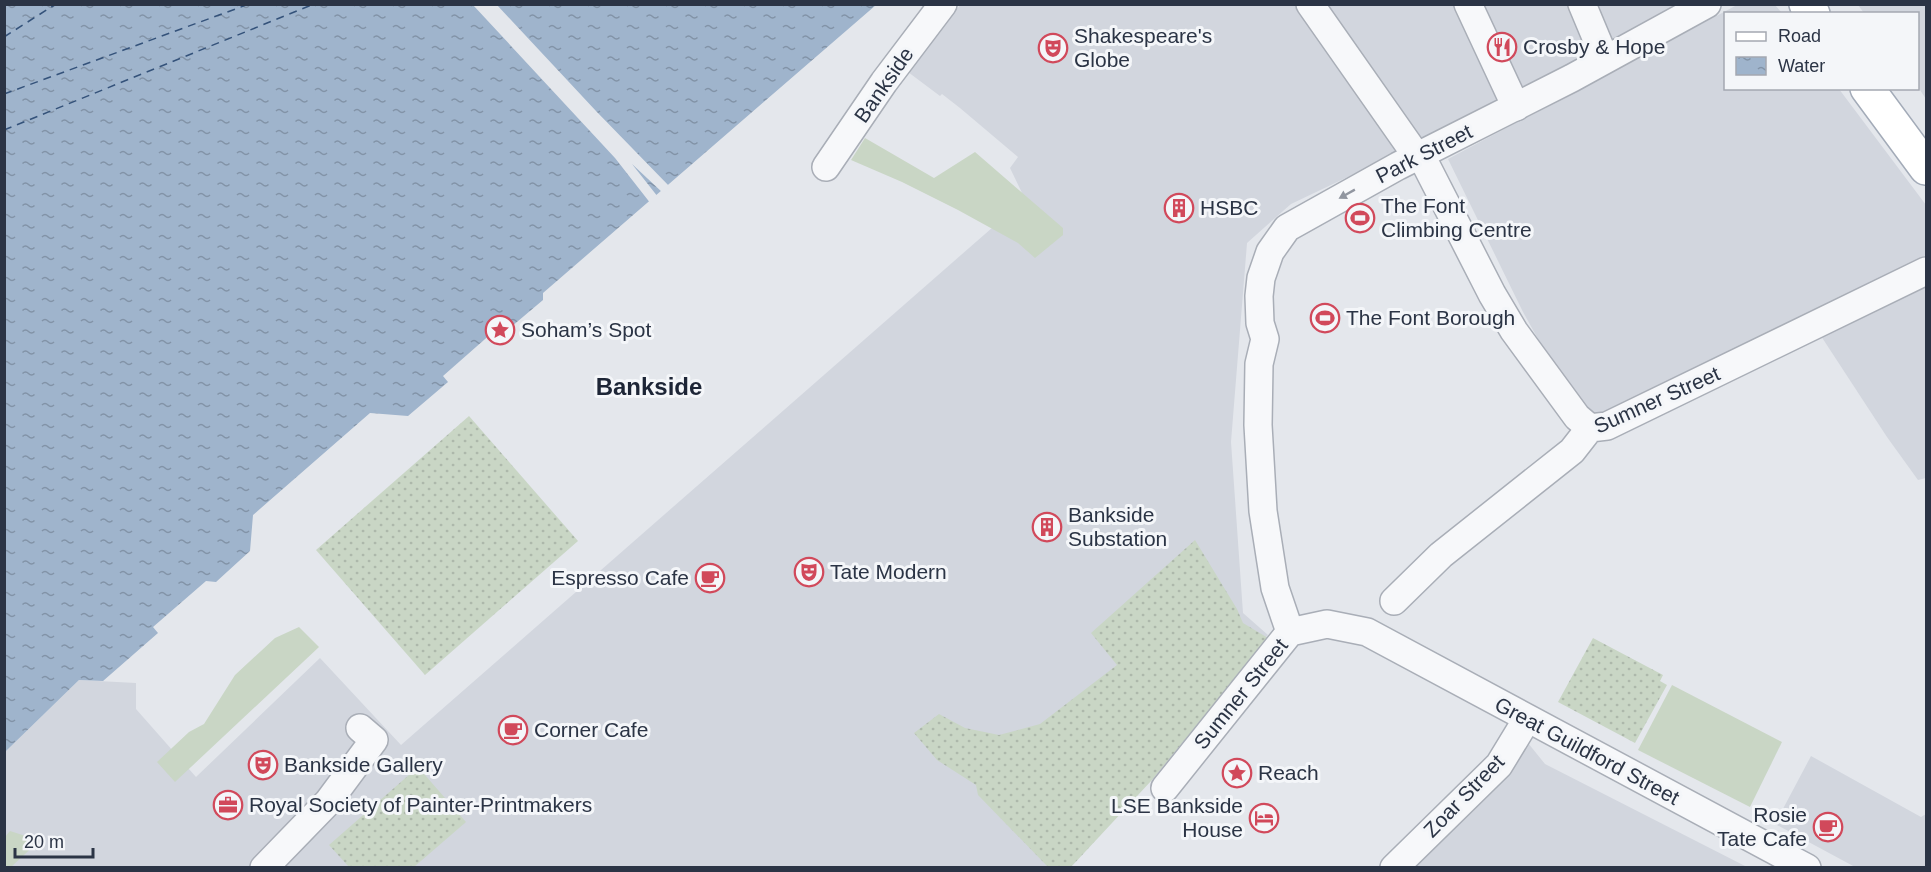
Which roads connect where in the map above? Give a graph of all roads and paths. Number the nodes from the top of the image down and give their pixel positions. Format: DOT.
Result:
graph roads {
  1 [pos="943,4"];
  2 [pos="1310,4"];
  3 [pos="1468,4"];
  4 [pos="1582,4"];
  5 [pos="1707,4"];
  6 [pos="1605,59"];
  7 [pos="1873,97"];
  8 [pos="1516,107"];
  9 [pos="1418,156"];
  10 [pos="826,167"];
  11 [pos="1926,168"];
  12 [pos="1926,270"];
  13 [pos="1590,428"];
  14 [pos="1394,601"];
  15 [pos="1290,632"];
  16 [pos="1367,632"];
  17 [pos="1527,719"];
  18 [pos="360,728"];
  19 [pos="1165,788"];
  20 [pos="264,867"];
  21 [pos="1394,867"];
  22 [pos="1807,867"];
  1 -- 10 [label="street, Bankside"];
  2 -- 9 [label="street"];
  3 -- 8 [label="street"];
  4 -- 6 [label="street"];
  5 -- 6 [label="street, Park Street"];
  6 -- 8 [label="street, Park Street"];
  7 -- 11 [label="main road"];
  8 -- 9 [label="street, Park Street"];
  9 -- 13 [label="street"];
  9 -- 15 [label="street, Park Street, one-way"];
  12 -- 13 [label="street, Sumner Street"];
  13 -- 14 [label="street, Sumner Street"];
  15 -- 16 [label="street, Sumner Street"];
  15 -- 19 [label="street, Sumner Street"];
  16 -- 17 [label="street, Great Guildford Street"];
  17 -- 21 [label="street, Zoar Street"];
  17 -- 22 [label="street, Great Guildford Street"];
  18 -- 20 [label="street"];
}
